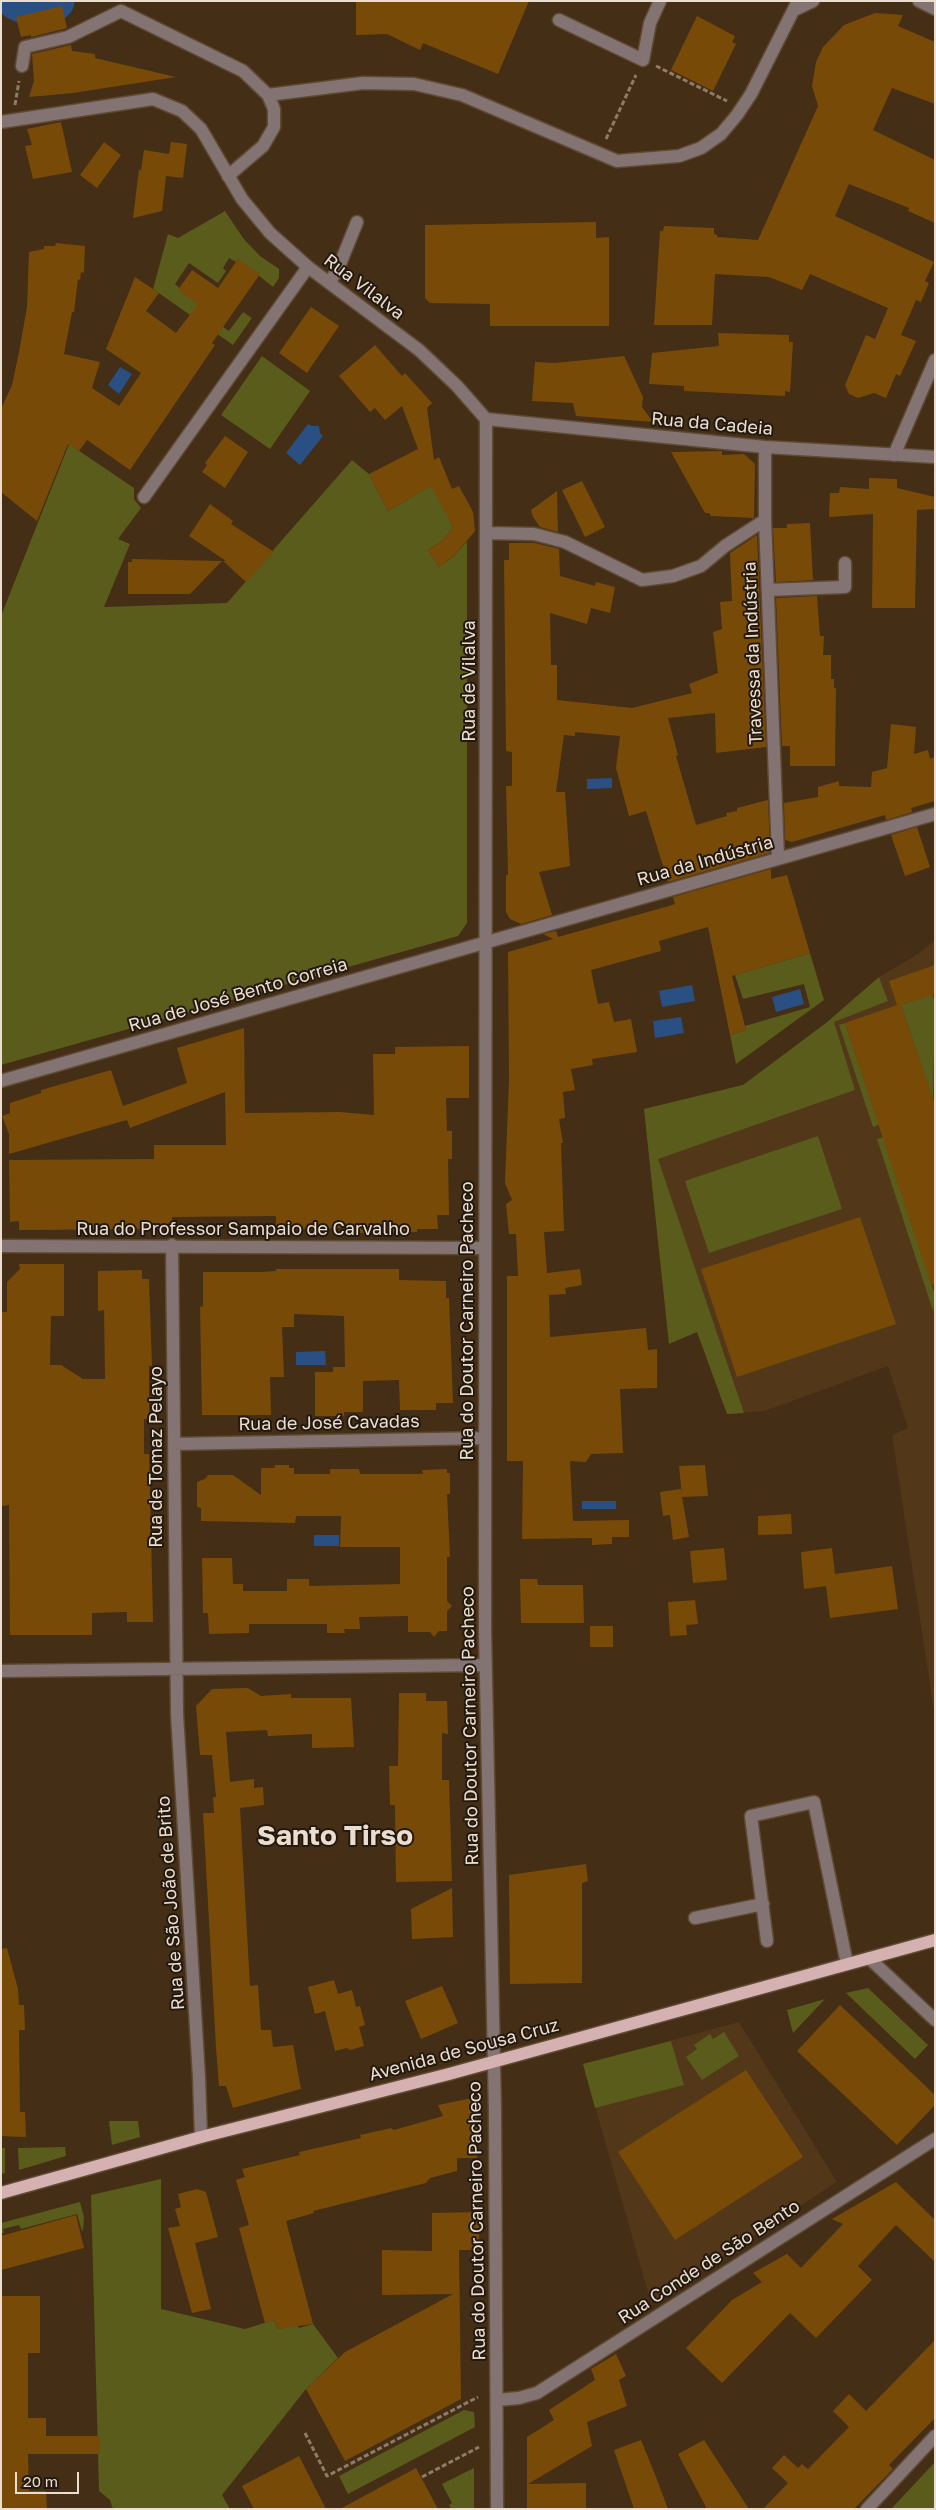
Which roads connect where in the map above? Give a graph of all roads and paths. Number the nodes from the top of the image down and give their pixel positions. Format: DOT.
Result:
graph roads {
  1 [pos="660,1"];
  2 [pos="813,1"];
  3 [pos="920,1"];
  4 [pos="120,6"];
  5 [pos="796,6"];
  6 [pos="935,9"];
  7 [pos="559,20"];
  8 [pos="643,60"];
  9 [pos="22,66"];
  10 [pos="268,95"];
  11 [pos="741,109"];
  12 [pos="6,122"];
  13 [pos="600,154"];
  14 [pos="228,176"];
  15 [pos="357,222"];
  16 [pos="308,267"];
  17 [pos="329,283"];
  18 [pos="935,360"];
  19 [pos="486,419"];
  20 [pos="765,447"];
  21 [pos="894,455"];
  22 [pos="935,457"];
  23 [pos="144,497"];
  24 [pos="765,520"];
  25 [pos="486,533"];
  26 [pos="845,563"];
  27 [pos="768,590"];
  28 [pos="935,814"];
  29 [pos="778,857"];
  30 [pos="485,942"];
  31 [pos="1,1081"];
  32 [pos="172,1245"];
  33 [pos="1,1246"];
  34 [pos="485,1248"];
  35 [pos="485,1438"];
  36 [pos="174,1444"];
  37 [pos="485,1665"];
  38 [pos="176,1668"];
  39 [pos="1,1671"];
  40 [pos="762,1904"];
  41 [pos="695,1918"];
  42 [pos="935,1940"];
  43 [pos="767,1941"];
  44 [pos="869,1958"];
  45 [pos="848,1964"];
  46 [pos="935,2020"];
  47 [pos="493,2061"];
  48 [pos="201,2136"];
  49 [pos="935,2138"];
  50 [pos="1,2194"];
  51 [pos="478,2397"];
  52 [pos="497,2400"];
  53 [pos="305,2433"];
  54 [pos="935,2436"];
  55 [pos="478,2447"];
  56 [pos="422,2477"];
  57 [pos="497,2509"];
  58 [pos="867,2509"];
  1 -- 8 [label="street"];
  2 -- 5 [label="street"];
  3 -- 6 [label="street"];
  4 -- 9 [label="street"];
  4 -- 10 [label="street"];
  5 -- 11 [label="street"];
  7 -- 8 [label="street"];
  8 -- 11 [label="path"];
  8 -- 13 [label="path"];
  9 -- 12 [label="path"];
  10 -- 13 [label="street"];
  10 -- 14 [label="street"];
  11 -- 13 [label="street"];
  12 -- 14 [label="street, Rua Vilalva"];
  14 -- 16 [label="street, Rua Vilalva"];
  15 -- 17 [label="street"];
  16 -- 17 [label="street, Rua Vilalva"];
  16 -- 23 [label="street"];
  17 -- 19 [label="street, Rua Vilalva"];
  18 -- 21 [label="street"];
  19 -- 20 [label="street, Rua da Cadeia"];
  19 -- 25 [label="street, Rua de Vilalva"];
  20 -- 21 [label="street, Rua da Cadeia"];
  20 -- 24 [label="street, Travessa da Indústria"];
  21 -- 22 [label="street, Rua da Cadeia"];
  24 -- 25 [label="street"];
  24 -- 27 [label="street, Travessa da Indústria"];
  25 -- 30 [label="street, Rua de Vilalva"];
  26 -- 27 [label="street"];
  27 -- 29 [label="street, Travessa da Indústria"];
  28 -- 29 [label="street, Rua da Indústria"];
  29 -- 30 [label="street, Rua da Indústria"];
  30 -- 31 [label="street, Rua de José Bento Correia"];
  30 -- 34 [label="street, Rua do Doutor Carneiro Pacheco"];
  32 -- 33 [label="street, Rua do Professor Sampaio de Carvalho"];
  32 -- 34 [label="street, Rua do Professor Sampaio de Carvalho"];
  32 -- 36 [label="street, Rua de Tomaz Pelayo"];
  34 -- 35 [label="street, Rua do Doutor Carneiro Pacheco"];
  35 -- 36 [label="street, Rua de José Cavadas"];
  35 -- 37 [label="street, Rua do Doutor Carneiro Pacheco"];
  36 -- 38 [label="street, Rua de Tomaz Pelayo"];
  37 -- 38 [label="street"];
  37 -- 47 [label="street, Rua do Doutor Carneiro Pacheco"];
  38 -- 39 [label="street"];
  38 -- 48 [label="street, Rua de São João de Brito"];
  40 -- 41 [label="street"];
  40 -- 43 [label="street"];
  40 -- 45 [label="street"];
  42 -- 44 [label="main road, Avenida de Sousa Cruz"];
  44 -- 45 [label="main road, Avenida de Sousa Cruz"];
  44 -- 46 [label="street"];
  45 -- 47 [label="main road, Avenida de Sousa Cruz"];
  47 -- 48 [label="main road, Avenida de Sousa Cruz"];
  47 -- 52 [label="street, Rua do Doutor Carneiro Pacheco"];
  48 -- 50 [label="main road, Avenida de Sousa Cruz"];
  49 -- 52 [label="street, Rua Conde de São Bento"];
  51 -- 53 [label="path"];
  52 -- 57 [label="street, Rua do Doutor Carneiro Pacheco"];
  54 -- 58 [label="street"];
  55 -- 56 [label="path"];
}
